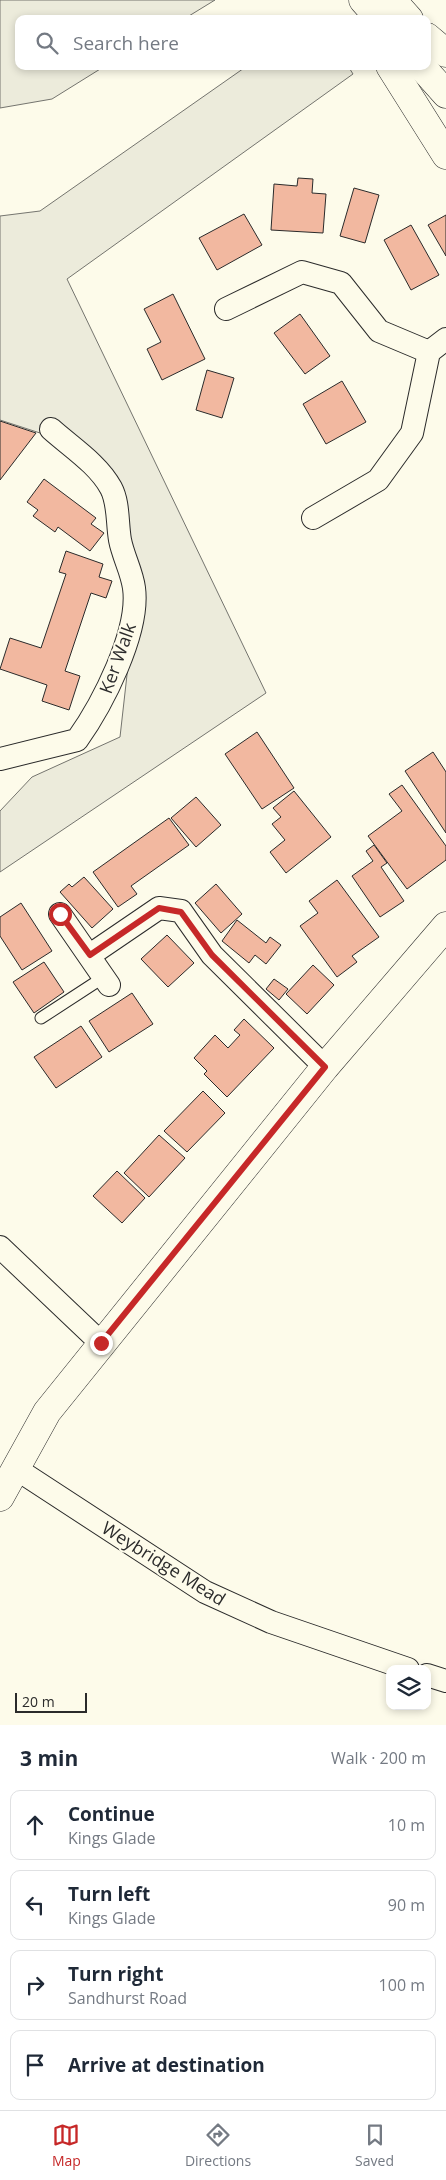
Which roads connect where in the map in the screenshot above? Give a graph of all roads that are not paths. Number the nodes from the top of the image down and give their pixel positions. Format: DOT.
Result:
graph roads {
  1 [pos="345,0"];
  2 [pos="363,0"];
  3 [pos="392,0"];
  4 [pos="357,15"];
  5 [pos="376,15"];
  6 [pos="405,15"];
  7 [pos="431,40"];
  8 [pos="446,53"];
  9 [pos="393,70"];
  10 [pos="425,70"];
  11 [pos="446,94"];
  12 [pos="446,154"];
  13 [pos="226,309"];
  14 [pos="438,346"];
  15 [pos="51,429"];
  16 [pos="313,518"];
  17 [pos="0,759"];
  18 [pos="60,914"];
  19 [pos="446,926"];
  20 [pos="90,955"];
  21 [pos="107,981"];
  22 [pos="41,1018"];
  23 [pos="325,1067"];
  24 [pos="0,1247"];
  25 [pos="101,1343"];
  26 [pos="15,1468"];
  27 [pos="0,1497"];
  28 [pos="396,1665"];
  29 [pos="431,1676"];
  30 [pos="446,1681"];
  1 -- 4 [label="street"];
  2 -- 5 [label="street"];
  3 -- 6 [label="street"];
  7 -- 8 [label="street"];
  9 -- 12 [label="street"];
  10 -- 11 [label="street"];
  13 -- 14 [label="street"];
  14 -- 16 [label="street"];
  15 -- 17 [label="street, Ker Walk"];
  18 -- 20 [label="street"];
  19 -- 23 [label="street"];
  20 -- 21 [label="street"];
  20 -- 23 [label="street"];
  21 -- 22 [label="lane"];
  23 -- 25 [label="street"];
  24 -- 25 [label="street"];
  25 -- 26 [label="street"];
  26 -- 27 [label="street"];
  26 -- 28 [label="street, Weybridge Mead"];
  29 -- 30 [label="street"];
}
